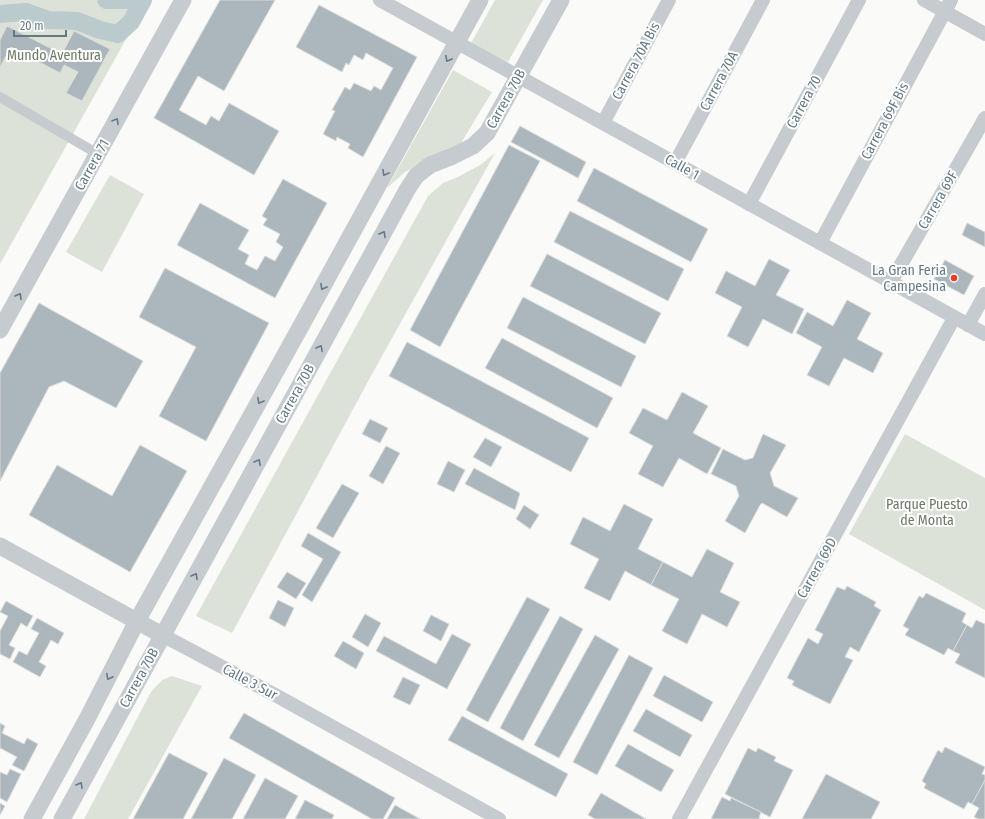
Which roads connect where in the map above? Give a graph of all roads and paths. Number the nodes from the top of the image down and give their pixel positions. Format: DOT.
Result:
graph roads {
  1 [pos="183,0"];
  2 [pos="380,0"];
  3 [pos="480,0"];
  4 [pos="561,0"];
  5 [pos="669,0"];
  6 [pos="763,0"];
  7 [pos="859,0"];
  8 [pos="924,0"];
  9 [pos="948,6"];
  10 [pos="985,34"];
  11 [pos="457,42"];
  12 [pos="519,76"];
  13 [pos="0,96"];
  14 [pos="985,118"];
  15 [pos="603,123"];
  16 [pos="98,154"];
  17 [pos="675,163"];
  18 [pos="749,204"];
  19 [pos="820,243"];
  20 [pos="891,282"];
  21 [pos="985,294"];
  22 [pos="954,318"];
  23 [pos="968,325"];
  24 [pos="0,330"];
  25 [pos="985,334"];
  26 [pos="0,546"];
  27 [pos="137,621"];
  28 [pos="162,635"];
  29 [pos="32,819"];
  30 [pos="62,819"];
  31 [pos="499,819"];
  32 [pos="679,819"];
  16 -- 1 [label="street, Carrera 71, one-way"];
  2 -- 11 [label="street, Calle 1"];
  3 -- 11 [label="street, Carrera 70B"];
  4 -- 12 [label="street, Carrera 70B"];
  5 -- 15 [label="street, Carrera 70A Bis"];
  6 -- 17 [label="street, Carrera 70A"];
  7 -- 18 [label="street, Carrera 70"];
  8 -- 9 [label="street"];
  9 -- 10 [label="street"];
  9 -- 19 [label="street, Carrera 69F Bis"];
  11 -- 12 [label="street, Calle 1"];
  11 -- 27 [label="street, Carrera 70B, one-way"];
  12 -- 15 [label="street, Calle 1"];
  28 -- 12 [label="street, Carrera 70B, one-way"];
  13 -- 16 [label="street"];
  14 -- 20 [label="street, Carrera 69F"];
  15 -- 17 [label="street, Calle 1"];
  24 -- 16 [label="street, Carrera 71, one-way"];
  17 -- 18 [label="street, Calle 1"];
  18 -- 19 [label="street, Calle 1"];
  19 -- 20 [label="street, Calle 1"];
  20 -- 22 [label="street, Calle 1"];
  21 -- 23 [label="street"];
  22 -- 23 [label="street, Calle 1"];
  22 -- 32 [label="street, Carrera 69D"];
  23 -- 25 [label="street, Calle 1"];
  26 -- 27 [label="street, Calle 3 Sur"];
  27 -- 28 [label="street, Calle 3 Sur"];
  27 -- 29 [label="street, Carrera 70B, one-way"];
  30 -- 28 [label="street, Carrera 70B, one-way"];
  28 -- 31 [label="street, Calle 3 Sur"];
}
